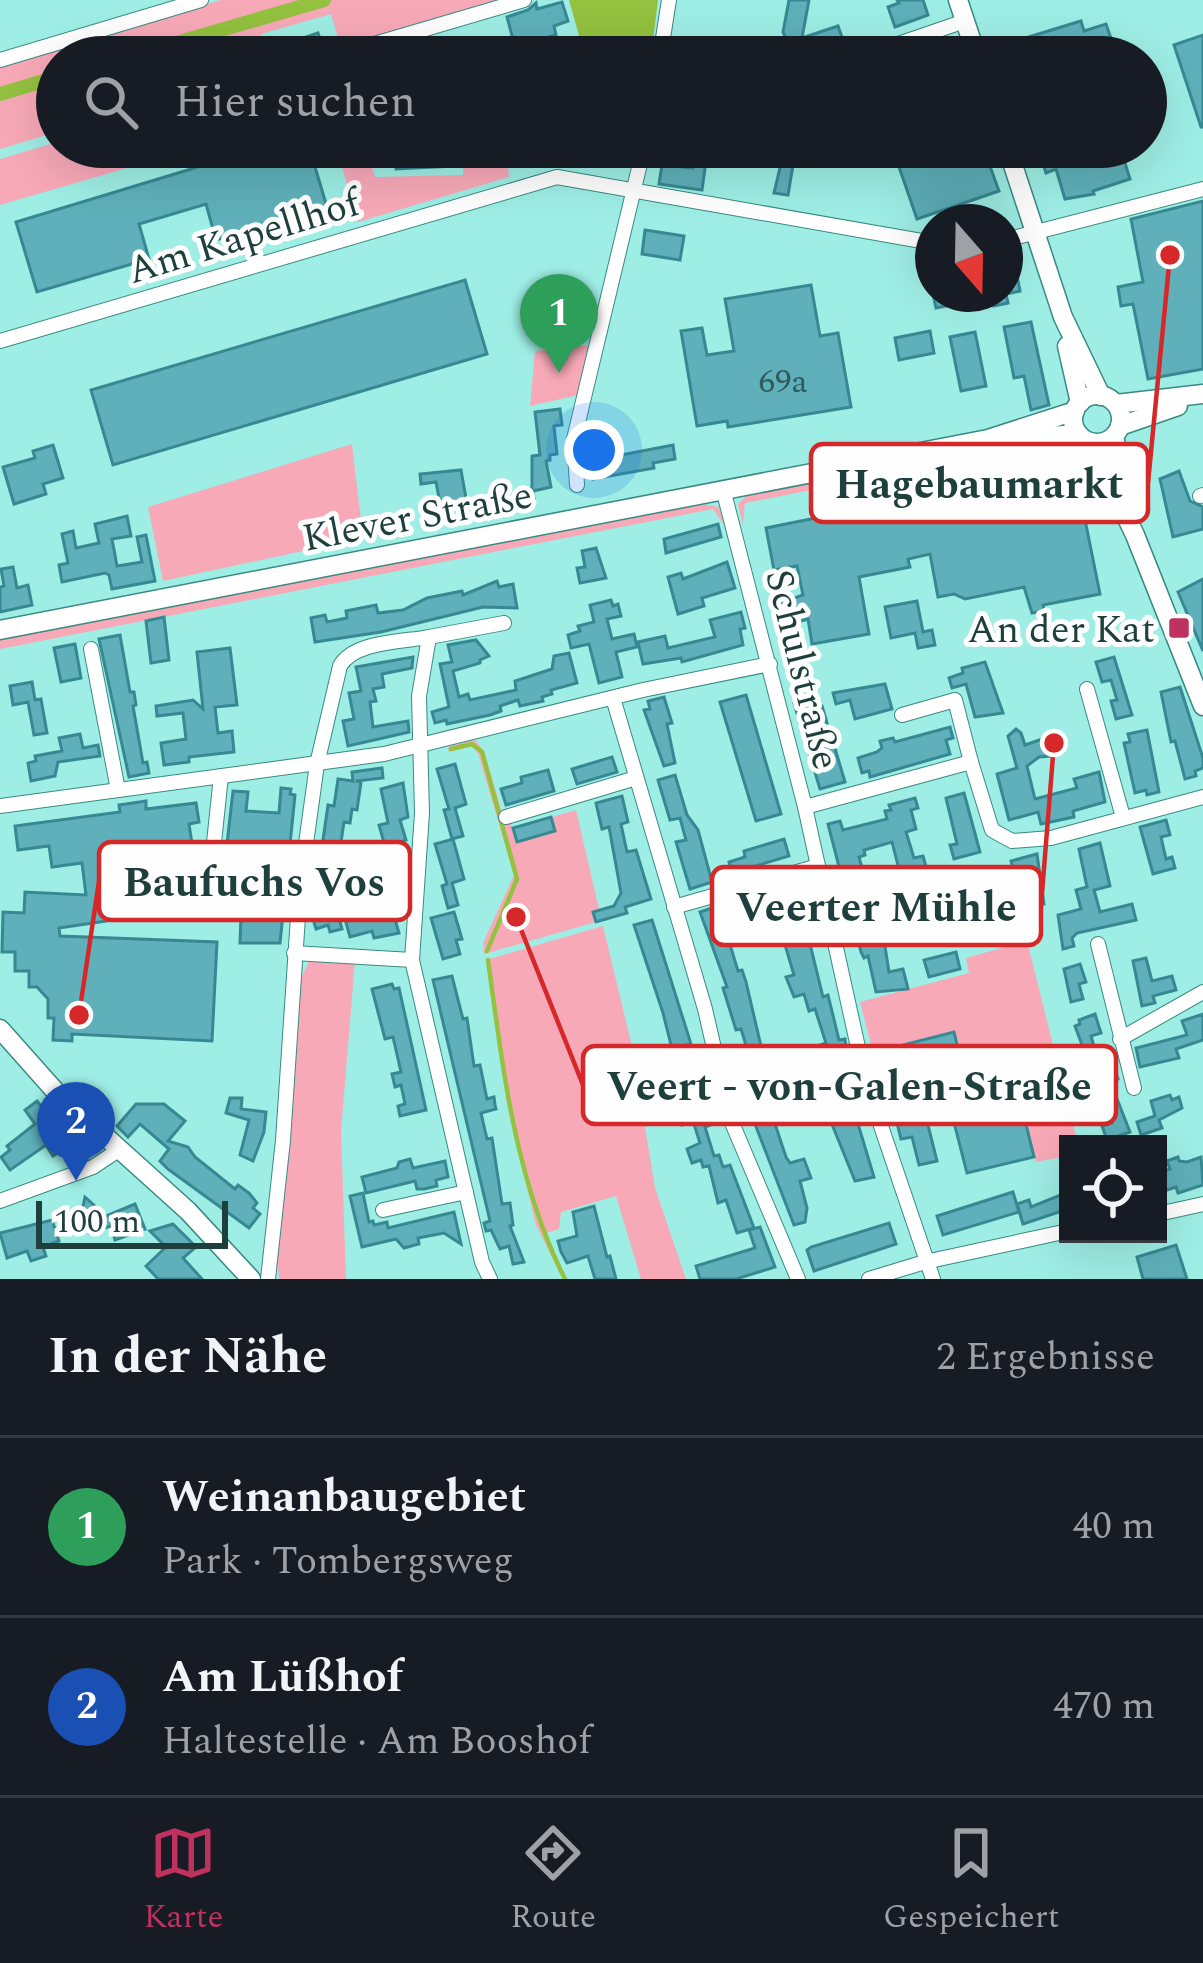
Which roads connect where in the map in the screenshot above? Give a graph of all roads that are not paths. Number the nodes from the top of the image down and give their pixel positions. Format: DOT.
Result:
graph roads {
  1 [pos="201,0"];
  2 [pos="524,0"];
  3 [pos="669,0"];
  4 [pos="958,0"];
  5 [pos="965,21"];
  6 [pos="80,36"];
  7 [pos="402,36"];
  8 [pos="663,36"];
  9 [pos="921,36"];
  10 [pos="970,36"];
  11 [pos="36,49"];
  12 [pos="0,60"];
  13 [pos="640,168"];
  14 [pos="1014,168"];
  15 [pos="1203,189"];
  16 [pos="635,190"];
  17 [pos="1036,231"];
  18 [pos="1023,235"];
  19 [pos="915,240"];
  20 [pos="1063,317"];
  21 [pos="0,341"];
  22 [pos="1203,397"];
  23 [pos="1108,400"];
  24 [pos="1078,407"];
  25 [pos="1117,431"];
  26 [pos="1085,438"];
  27 [pos="988,439"];
  28 [pos="577,485"];
  29 [pos="723,489"];
  30 [pos="1136,535"];
  31 [pos="504,622"];
  32 [pos="0,631"];
  33 [pos="429,637"];
  34 [pos="91,649"];
  35 [pos="770,664"];
  36 [pos="1087,688"];
  37 [pos="613,698"];
  38 [pos="1203,706"];
  39 [pos="902,715"];
  40 [pos="421,746"];
  41 [pos="971,762"];
  42 [pos="317,764"];
  43 [pos="221,776"];
  44 [pos="636,778"];
  45 [pos="118,790"];
  46 [pos="1203,796"];
  47 [pos="0,806"];
  48 [pos="805,807"];
  49 [pos="506,817"];
  50 [pos="1123,817"];
  51 [pos="818,866"];
  52 [pos="674,907"];
  53 [pos="207,908"];
  54 [pos="1098,944"];
  55 [pos="295,953"];
  56 [pos="412,960"];
  57 [pos="1203,992"];
  58 [pos="0,1029"];
  59 [pos="1120,1039"];
  60 [pos="865,1079"];
  61 [pos="1134,1088"];
  62 [pos="730,1118"];
  63 [pos="119,1148"];
  64 [pos="466,1192"];
  65 [pos="0,1201"];
  66 [pos="1203,1204"];
  67 [pos="383,1210"];
  68 [pos="1167,1212"];
  69 [pos="1059,1234"];
  70 [pos="925,1262"];
  71 [pos="250,1279"];
  72 [pos="268,1279"];
  73 [pos="490,1279"];
  74 [pos="798,1279"];
  75 [pos="869,1279"];
  76 [pos="933,1279"];
  1 -- 6 [label="street"];
  2 -- 7 [label="street"];
  3 -- 8 [label="street"];
  4 -- 5 [label="main road"];
  5 -- 9 [label="street"];
  5 -- 10 [label="main road"];
  11 -- 12 [label="street"];
  13 -- 16 [label="street"];
  14 -- 17 [label="main road"];
  15 -- 17 [label="street"];
  16 -- 19 [label="street, Am Kapellhof"];
  16 -- 21 [label="street, Am Kapellhof"];
  16 -- 28 [label="street"];
  17 -- 18 [label="street"];
  17 -- 20 [label="main road"];
  20 -- 23 [label="main road"];
  20 -- 24 [label="main road"];
  22 -- 23 [label="main road"];
  22 -- 25 [label="main road"];
  23 -- 24 [label="main road, Klever Straße"];
  23 -- 25 [label="main road"];
  24 -- 26 [label="main road"];
  24 -- 27 [label="main road, Klever Straße"];
  25 -- 26 [label="main road, Klever Straße"];
  25 -- 30 [label="main road"];
  26 -- 27 [label="main road, Klever Straße"];
  26 -- 30 [label="main road"];
  27 -- 29 [label="main road, Klever Straße"];
  29 -- 32 [label="main road, Klever Straße"];
  29 -- 35 [label="street, Schulstraße"];
  30 -- 38 [label="main road"];
  31 -- 33 [label="street"];
  33 -- 40 [label="street"];
  33 -- 42 [label="street"];
  34 -- 45 [label="street"];
  35 -- 37 [label="street"];
  35 -- 48 [label="street, Schulstraße"];
  36 -- 50 [label="street"];
  37 -- 40 [label="street"];
  37 -- 44 [label="street"];
  39 -- 41 [label="street"];
  40 -- 42 [label="street"];
  40 -- 56 [label="street"];
  41 -- 48 [label="street"];
  41 -- 50 [label="street"];
  42 -- 43 [label="street"];
  42 -- 55 [label="street"];
  43 -- 45 [label="street"];
  43 -- 53 [label="street"];
  44 -- 49 [label="street"];
  44 -- 52 [label="street"];
  45 -- 47 [label="street"];
  46 -- 50 [label="street"];
  48 -- 51 [label="street, Schulstraße"];
  51 -- 52 [label="street"];
  51 -- 60 [label="street, Schulstraße"];
  52 -- 62 [label="street"];
  54 -- 59 [label="street"];
  55 -- 56 [label="street"];
  55 -- 72 [label="street"];
  56 -- 64 [label="street"];
  57 -- 59 [label="street"];
  58 -- 63 [label="main road"];
  59 -- 61 [label="street"];
  60 -- 62 [label="street"];
  60 -- 70 [label="street, Schulstraße"];
  62 -- 74 [label="street"];
  63 -- 65 [label="street"];
  63 -- 71 [label="main road"];
  64 -- 67 [label="street"];
  64 -- 73 [label="street"];
  66 -- 68 [label="street"];
  69 -- 70 [label="street"];
  70 -- 75 [label="street"];
  70 -- 76 [label="street, Schulstraße"];
}
